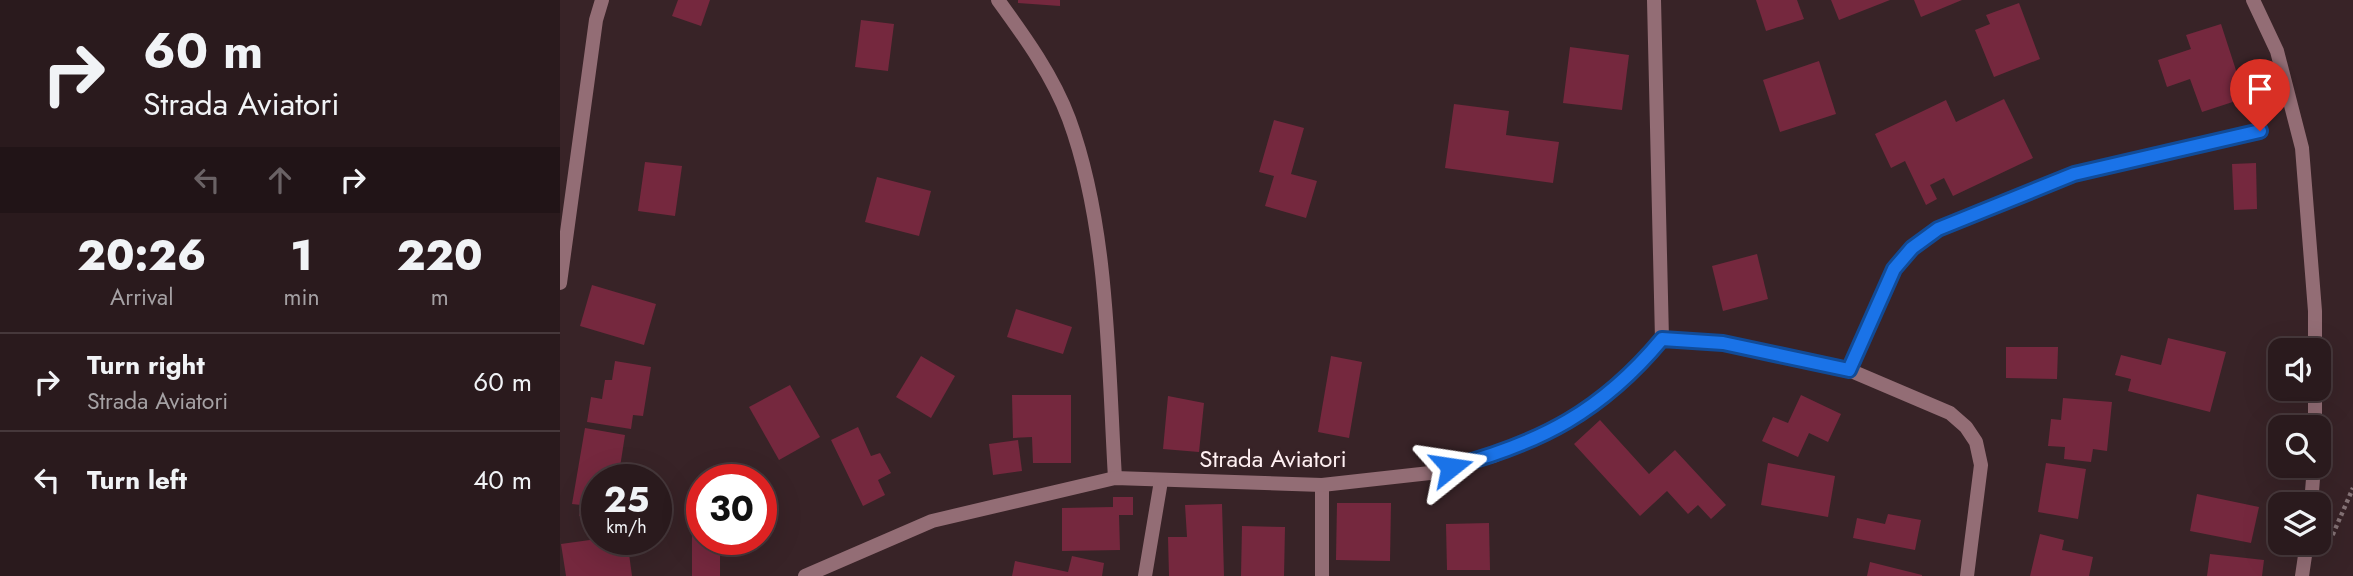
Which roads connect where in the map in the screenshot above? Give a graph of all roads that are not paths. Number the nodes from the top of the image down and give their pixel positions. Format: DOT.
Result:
graph roads {
  1 [pos="602,0"];
  2 [pos="998,0"];
  3 [pos="1654,0"];
  4 [pos="2253,0"];
  5 [pos="2260,131"];
  6 [pos="560,283"];
  7 [pos="2315,338"];
  8 [pos="1662,339"];
  9 [pos="1849,370"];
  10 [pos="1115,478"];
  11 [pos="1161,481"];
  12 [pos="1322,485"];
  13 [pos="2305,555"];
  14 [pos="805,576"];
  15 [pos="1144,576"];
  16 [pos="1322,576"];
  17 [pos="1967,576"];
  18 [pos="2302,576"];
  1 -- 6 [label="street"];
  2 -- 10 [label="street"];
  3 -- 8 [label="street"];
  4 -- 7 [label="street"];
  5 -- 9 [label="street"];
  8 -- 9 [label="street"];
  8 -- 12 [label="street, Strada Aviatori"];
  9 -- 17 [label="street"];
  10 -- 11 [label="street, Strada Aviatori"];
  10 -- 14 [label="street, Strada Aviatori"];
  11 -- 12 [label="street, Strada Aviatori"];
  11 -- 15 [label="street"];
  12 -- 16 [label="street"];
  13 -- 18 [label="street"];
}
